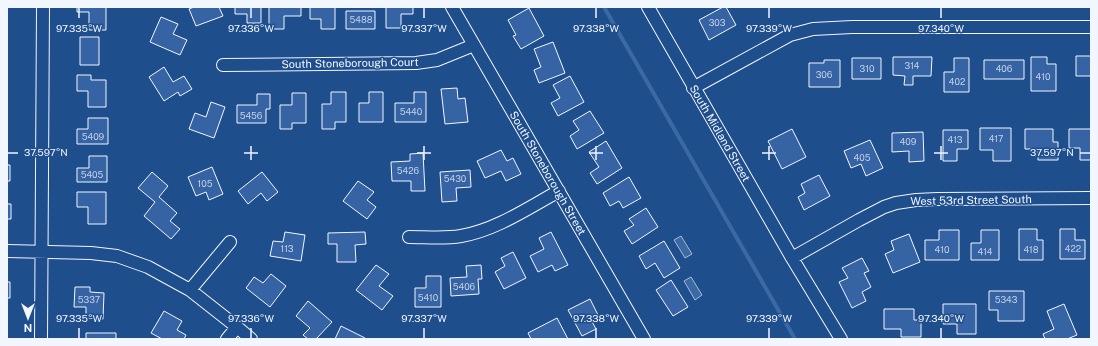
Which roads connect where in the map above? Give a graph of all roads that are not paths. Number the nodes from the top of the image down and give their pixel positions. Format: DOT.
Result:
graph roads {
  1 [pos="44,7"];
  2 [pos="452,7"];
  3 [pos="648,7"];
  4 [pos="1091,27"];
  5 [pos="474,45"];
  6 [pos="223,64"];
  7 [pos="693,88"];
  8 [pos="559,191"];
  9 [pos="1091,198"];
  10 [pos="408,237"];
  11 [pos="230,242"];
  12 [pos="7,251"];
  13 [pos="42,252"];
  14 [pos="792,258"];
  15 [pos="190,290"];
  16 [pos="237,327"];
  17 [pos="41,339"];
  18 [pos="227,339"];
  19 [pos="251,339"];
  20 [pos="644,339"];
  21 [pos="841,339"];
  1 -- 13 [label="street"];
  2 -- 5 [label="street, South Stoneborough Street"];
  3 -- 7 [label="street, South Midland Street"];
  4 -- 7 [label="street"];
  5 -- 6 [label="street, South Stoneborough Court"];
  5 -- 8 [label="street, South Stoneborough Street"];
  7 -- 14 [label="street, South Midland Street"];
  8 -- 10 [label="street"];
  8 -- 20 [label="street, South Stoneborough Street"];
  9 -- 14 [label="street, West 53rd Street South"];
  11 -- 15 [label="street"];
  12 -- 13 [label="street"];
  13 -- 15 [label="street"];
  13 -- 17 [label="street"];
  14 -- 21 [label="street, South Midland Street"];
  15 -- 16 [label="street"];
  16 -- 18 [label="street"];
  16 -- 19 [label="street"];
}
